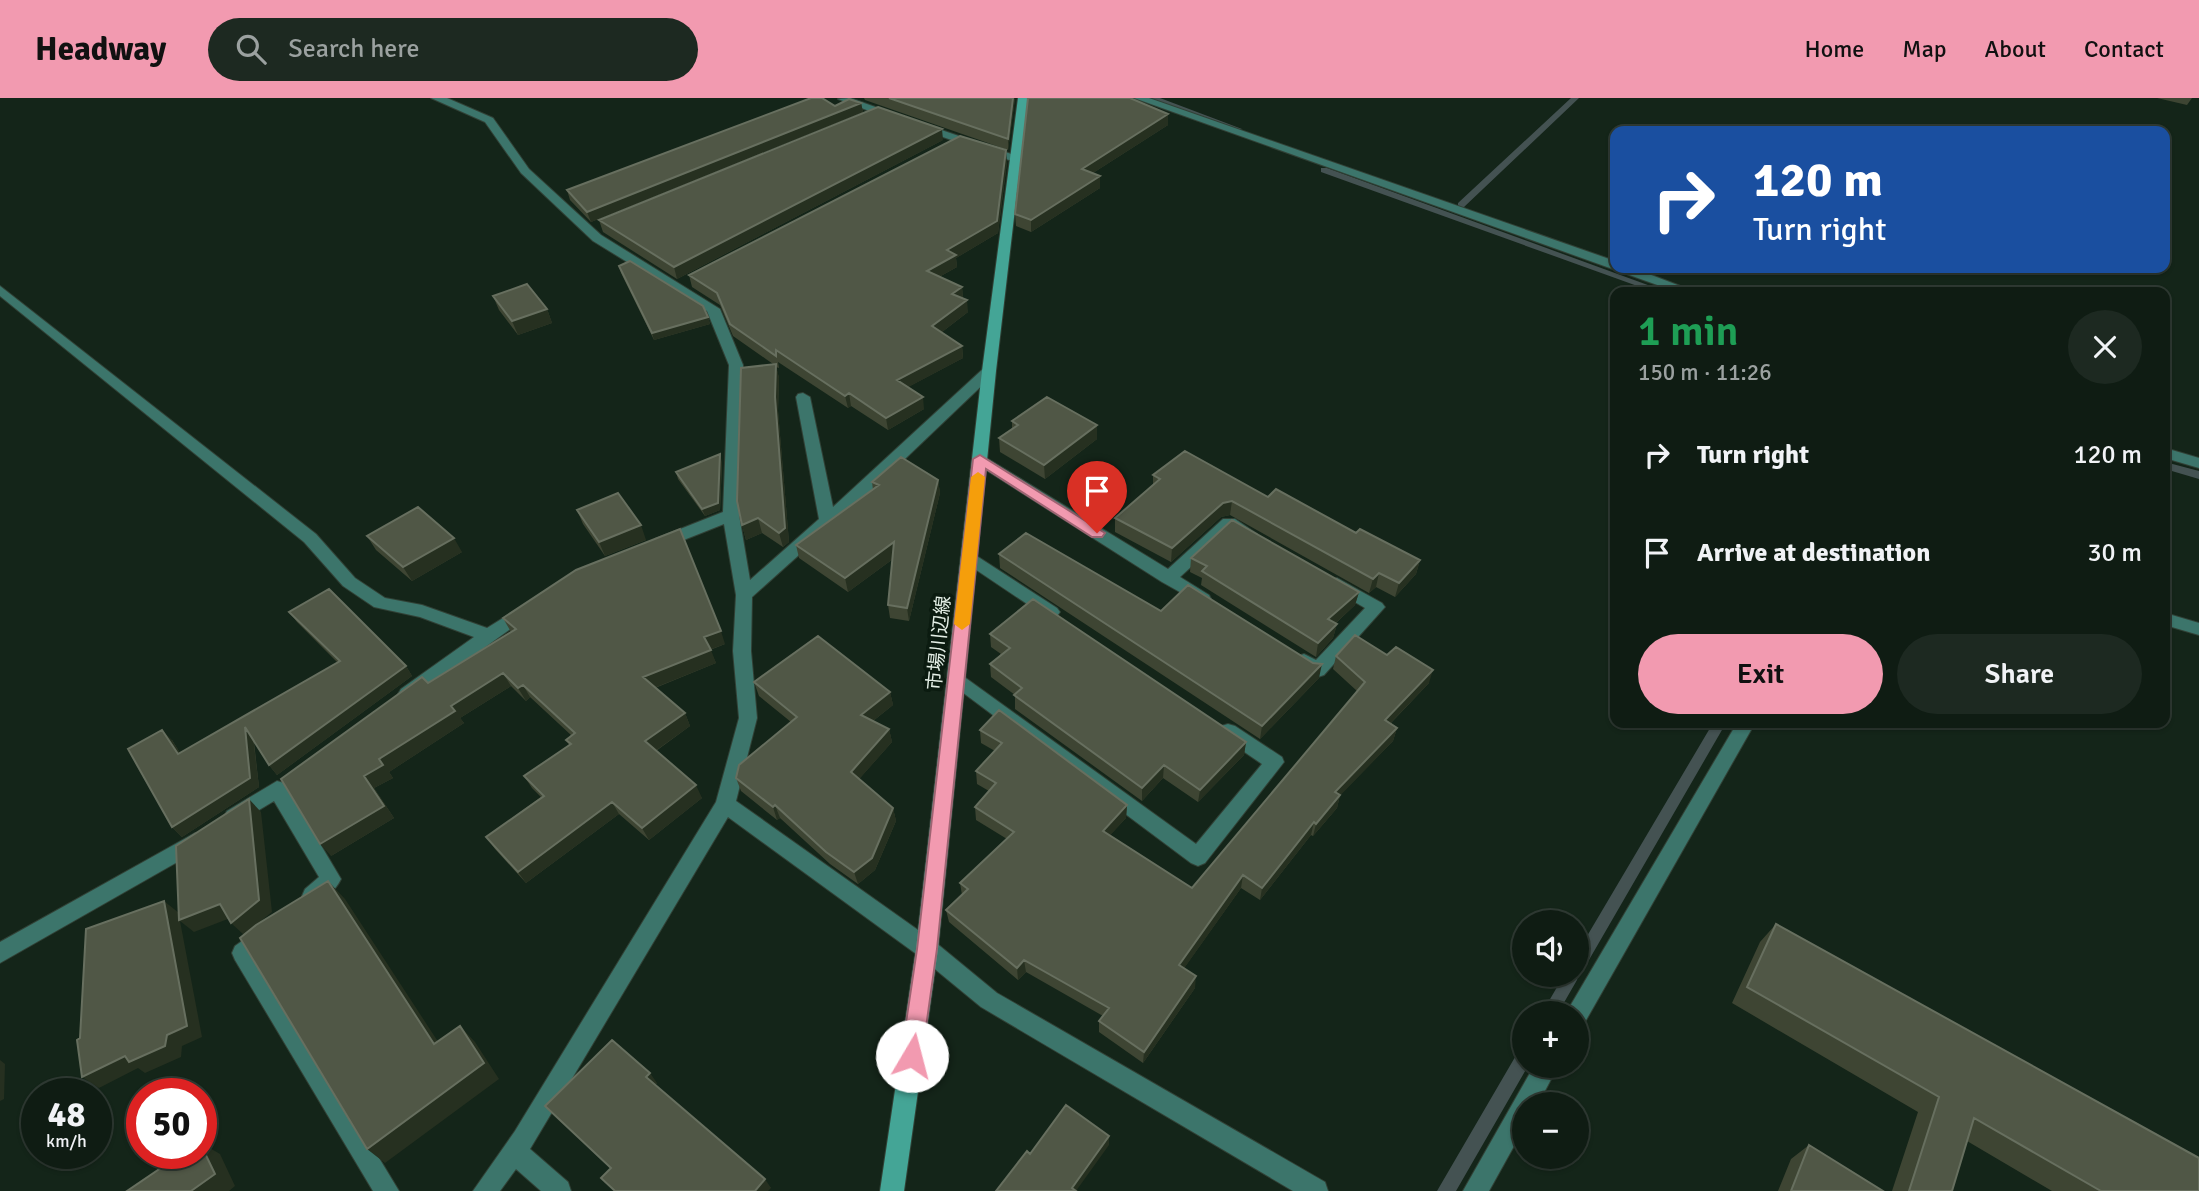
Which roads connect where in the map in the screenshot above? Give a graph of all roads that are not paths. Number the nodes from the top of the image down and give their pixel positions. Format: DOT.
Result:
graph roads {
  1 [pos="436,98"];
  2 [pos="1023,98"];
  3 [pos="1139,98"];
  4 [pos="843,99"];
  5 [pos="879,112"];
  6 [pos="866,117"];
  7 [pos="959,140"];
  8 [pos="947,146"];
  9 [pos="1013,158"];
  10 [pos="1610,263"];
  11 [pos="1636,273"];
  12 [pos="1675,287"];
  13 [pos="0,290"];
  14 [pos="989,371"];
  15 [pos="803,397"];
  16 [pos="2170,454"];
  17 [pos="980,459"];
  18 [pos="2199,463"];
  19 [pos="731,515"];
  20 [pos="827,519"];
  21 [pos="1263,542"];
  22 [pos="647,549"];
  23 [pos="969,557"];
  24 [pos="1319,575"];
  25 [pos="1168,578"];
  26 [pos="744,595"];
  27 [pos="542,599"];
  28 [pos="1214,606"];
  29 [pos="2170,620"];
  30 [pos="1071,625"];
  31 [pos="2199,629"];
  32 [pos="487,635"];
  33 [pos="1283,648"];
  34 [pos="956,678"];
  35 [pos="388,708"];
  36 [pos="1207,717"];
  37 [pos="1743,728"];
  38 [pos="725,804"];
  39 [pos="927,949"];
  40 [pos="0,953"];
  41 [pos="1585,1001"];
  42 [pos="1512,1127"];
  43 [pos="514,1151"];
  44 [pos="387,1191"];
  45 [pos="485,1191"];
  46 [pos="559,1191"];
  47 [pos="892,1191"];
  48 [pos="1316,1191"];
  49 [pos="1475,1191"];
  1 -- 19 [label="street"];
  2 -- 9 [label="main road, 市場川辺線"];
  3 -- 10 [label="street"];
  4 -- 5 [label="street"];
  5 -- 6 [label="street"];
  5 -- 7 [label="street"];
  7 -- 8 [label="street"];
  7 -- 9 [label="street"];
  9 -- 14 [label="main road, 市場川辺線"];
  11 -- 12 [label="street"];
  13 -- 32 [label="street"];
  14 -- 17 [label="main road, 市場川辺線"];
  14 -- 20 [label="street"];
  15 -- 20 [label="street"];
  16 -- 18 [label="street"];
  17 -- 23 [label="main road, 市場川辺線"];
  17 -- 25 [label="street"];
  19 -- 22 [label="street"];
  19 -- 26 [label="street"];
  20 -- 26 [label="street"];
  21 -- 25 [label="street"];
  23 -- 30 [label="street"];
  23 -- 34 [label="main road, 市場川辺線"];
  24 -- 33 [label="street"];
  25 -- 28 [label="street"];
  26 -- 38 [label="street"];
  27 -- 32 [label="street"];
  29 -- 31 [label="street"];
  32 -- 35 [label="street"];
  34 -- 36 [label="street"];
  34 -- 39 [label="main road, 市場川辺線"];
  37 -- 41 [label="street"];
  38 -- 39 [label="street"];
  38 -- 43 [label="street"];
  39 -- 47 [label="main road, 市場川辺線"];
  39 -- 48 [label="street"];
  40 -- 44 [label="street"];
  42 -- 49 [label="street"];
  43 -- 45 [label="street"];
  43 -- 46 [label="street"];
}
